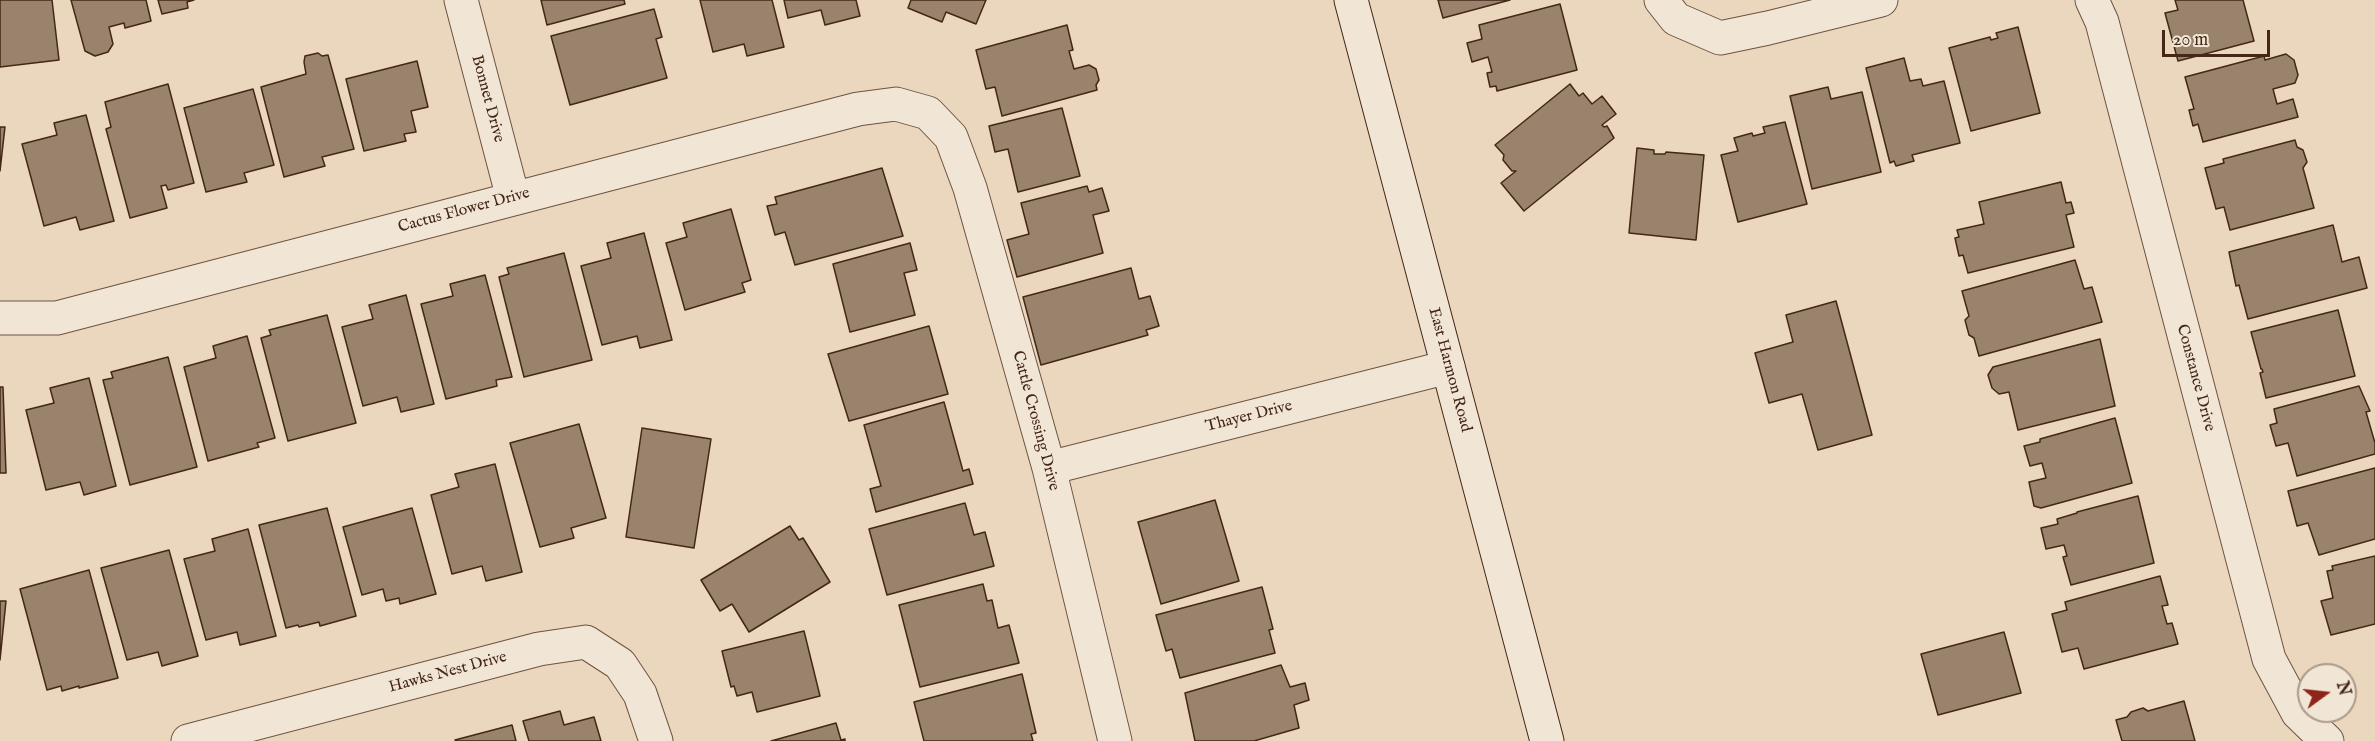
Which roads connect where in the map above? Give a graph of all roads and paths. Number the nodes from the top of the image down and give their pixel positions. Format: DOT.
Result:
graph roads {
  1 [pos="461,0"];
  2 [pos="1351,0"];
  3 [pos="1661,0"];
  4 [pos="1881,0"];
  5 [pos="2092,0"];
  6 [pos="928,113"];
  7 [pos="513,198"];
  8 [pos="0,318"];
  9 [pos="1448,367"];
  10 [pos="1049,468"];
  11 [pos="188,741"];
  12 [pos="656,741"];
  13 [pos="1115,741"];
  14 [pos="1547,741"];
  15 [pos="2327,741"];
  1 -- 7 [label="street, Bonnet Drive"];
  2 -- 9 [label="street, East Harmon Road"];
  3 -- 4 [label="street"];
  5 -- 15 [label="street, Constance Drive"];
  6 -- 7 [label="street, Cactus Flower Drive"];
  6 -- 10 [label="street, Cattle Crossing Drive"];
  7 -- 8 [label="street, Cactus Flower Drive"];
  9 -- 10 [label="street, Thayer Drive"];
  9 -- 14 [label="street, East Harmon Road"];
  10 -- 13 [label="street, Cattle Crossing Drive"];
  11 -- 12 [label="street, Hawks Nest Drive"];
}
